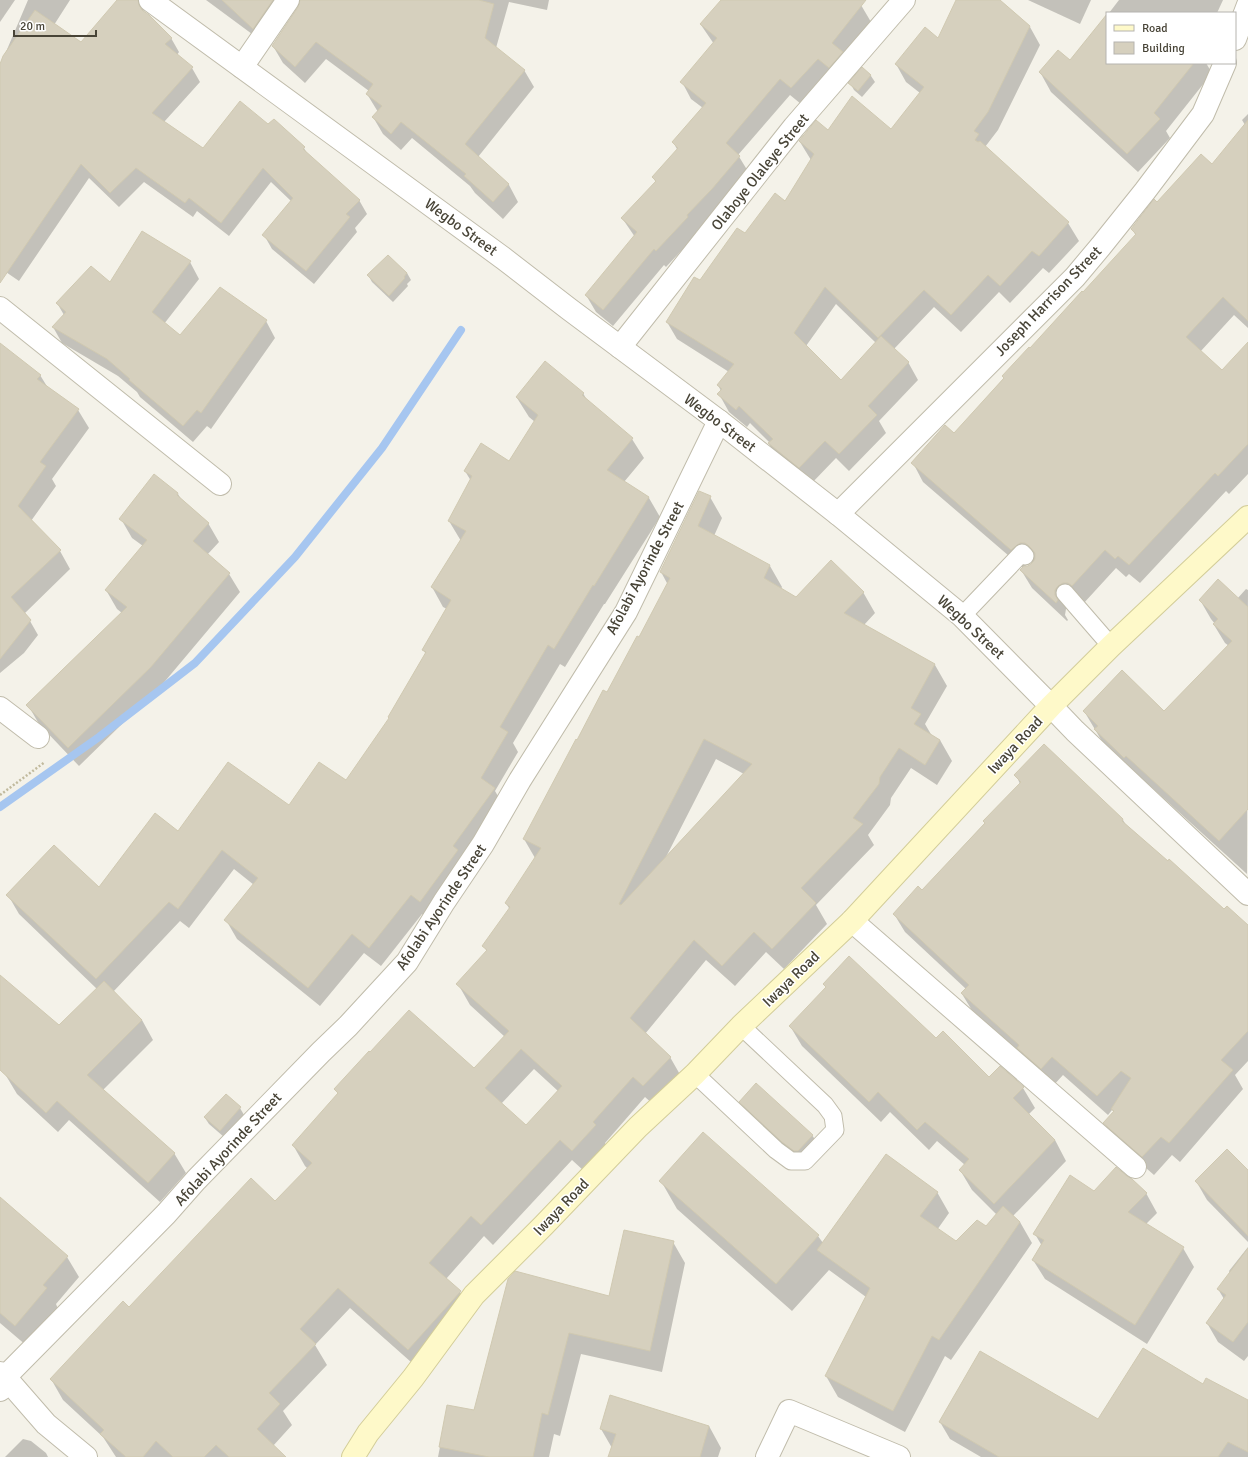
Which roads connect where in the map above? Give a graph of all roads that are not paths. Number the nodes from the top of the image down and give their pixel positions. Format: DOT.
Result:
graph roads {
  1 [pos="150,0"];
  2 [pos="288,0"];
  3 [pos="904,0"];
  4 [pos="1248,5"];
  5 [pos="1236,36"];
  6 [pos="1225,64"];
  7 [pos="242,67"];
  8 [pos="0,308"];
  9 [pos="620,347"];
  10 [pos="719,421"];
  11 [pos="220,484"];
  12 [pos="838,514"];
  13 [pos="1248,517"];
  14 [pos="1025,556"];
  15 [pos="1065,593"];
  16 [pos="962,616"];
  17 [pos="1111,646"];
  18 [pos="1051,706"];
  19 [pos="0,708"];
  20 [pos="38,737"];
  21 [pos="1248,894"];
  22 [pos="852,921"];
  23 [pos="741,1026"];
  24 [pos="695,1074"];
  25 [pos="1135,1167"];
  26 [pos="2,1380"];
  27 [pos="86,1457"];
  28 [pos="353,1457"];
  29 [pos="767,1457"];
  30 [pos="898,1457"];
  1 -- 7 [label="street, Wegbo Street"];
  2 -- 7 [label="street"];
  3 -- 9 [label="street, Olaboye Olaleye Street"];
  4 -- 5 [label="street"];
  6 -- 12 [label="street, Joseph Harrison Street"];
  7 -- 9 [label="street, Wegbo Street"];
  8 -- 11 [label="street"];
  9 -- 10 [label="street, Wegbo Street"];
  10 -- 12 [label="street, Wegbo Street"];
  10 -- 26 [label="street, Afolabi Ayorinde Street"];
  12 -- 16 [label="street, Wegbo Street"];
  13 -- 17 [label="street, Iwaya Road"];
  14 -- 16 [label="lane"];
  15 -- 17 [label="lane"];
  16 -- 18 [label="street, Wegbo Street"];
  17 -- 18 [label="street, Iwaya Road"];
  18 -- 21 [label="street, Wegbo Street"];
  18 -- 22 [label="street, Iwaya Road"];
  19 -- 20 [label="street"];
  22 -- 23 [label="street, Iwaya Road"];
  22 -- 25 [label="street"];
  23 -- 24 [label="street, Iwaya Road"];
  23 -- 24 [label="lane"];
  24 -- 28 [label="street, Iwaya Road"];
  26 -- 27 [label="street"];
  29 -- 30 [label="street"];
}
